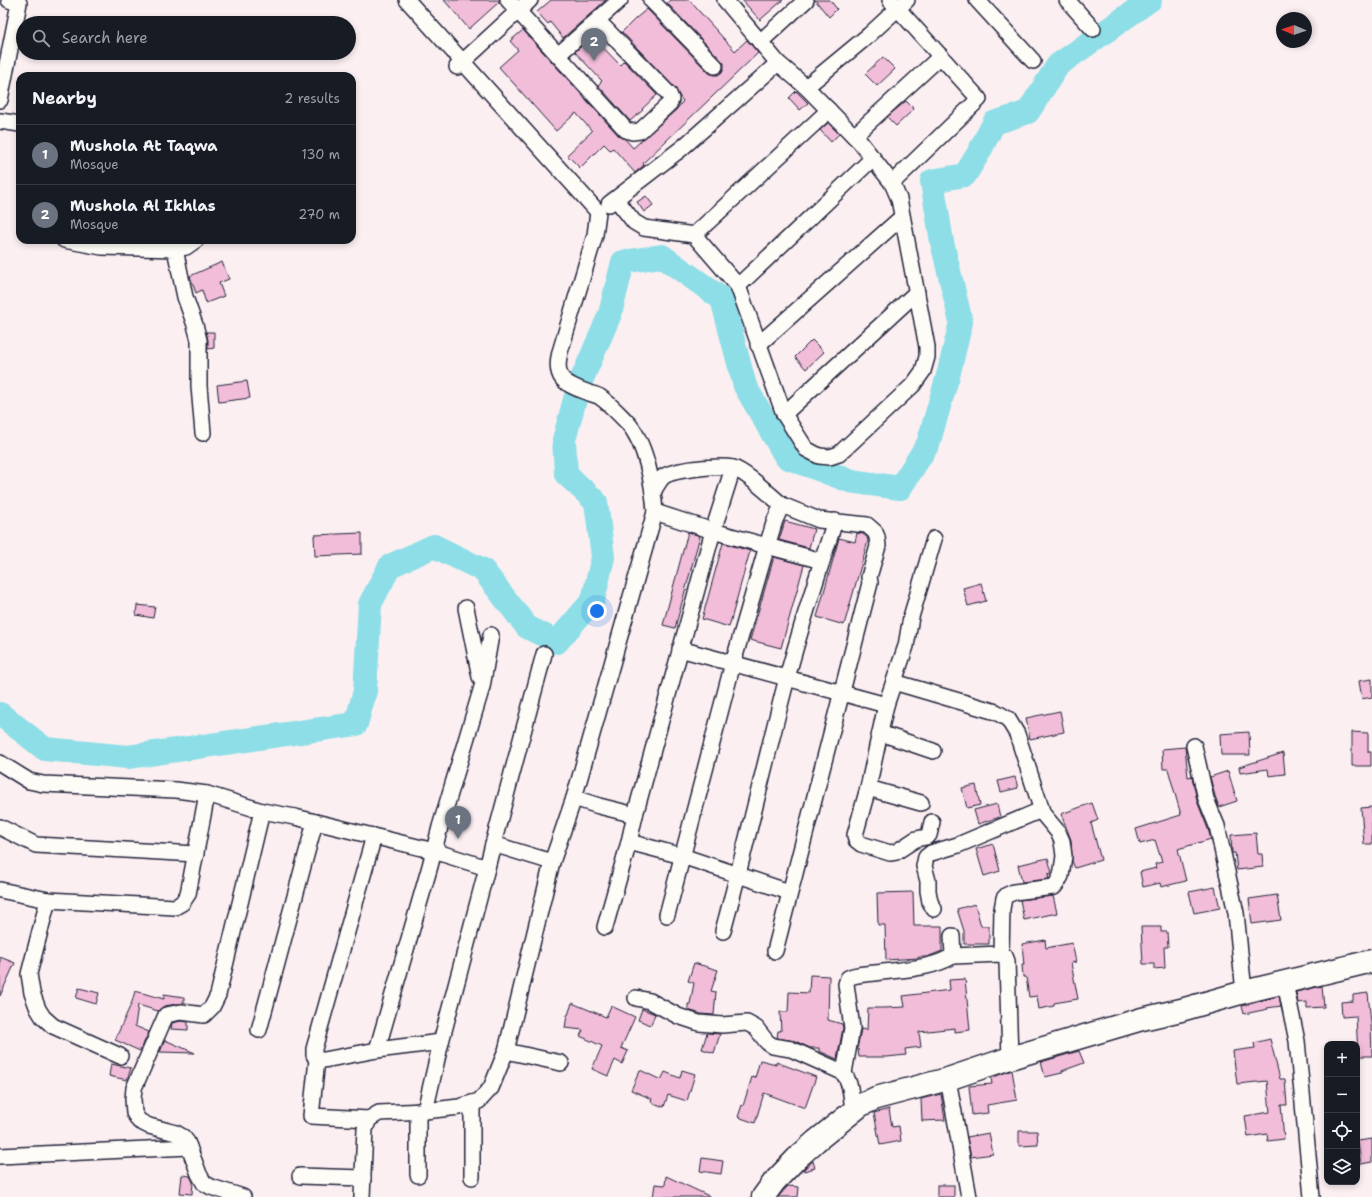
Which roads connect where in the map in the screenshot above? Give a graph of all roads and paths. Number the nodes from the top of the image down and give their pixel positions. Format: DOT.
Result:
graph roads {
  1 [pos="10,0"];
  2 [pos="396,0"];
  3 [pos="407,0"];
  4 [pos="530,0"];
  5 [pos="620,0"];
  6 [pos="652,0"];
  7 [pos="725,0"];
  8 [pos="806,0"];
  9 [pos="977,0"];
  10 [pos="1067,0"];
  11 [pos="898,3"];
  12 [pos="513,5"];
  13 [pos="16,16"];
  14 [pos="16,18"];
  15 [pos="598,21"];
  16 [pos="1093,29"];
  17 [pos="760,42"];
  18 [pos="558,55"];
  19 [pos="941,56"];
  20 [pos="1033,61"];
  21 [pos="778,63"];
  22 [pos="460,64"];
  23 [pos="715,66"];
  24 [pos="806,87"];
  25 [pos="0,100"];
  26 [pos="828,110"];
  27 [pos="0,121"];
  28 [pos="16,123"];
  29 [pos="854,136"];
  30 [pos="873,158"];
  31 [pos="892,183"];
  32 [pos="616,199"];
  33 [pos="595,217"];
  34 [pos="902,217"];
  35 [pos="694,235"];
  36 [pos="86,244"];
  37 [pos="190,244"];
  38 [pos="175,249"];
  39 [pos="738,286"];
  40 [pos="917,292"];
  41 [pos="758,346"];
  42 [pos="784,414"];
  43 [pos="203,433"];
  44 [pos="733,468"];
  45 [pos="653,492"];
  46 [pos="782,505"];
  47 [pos="655,512"];
  48 [pos="835,522"];
  49 [pos="713,531"];
  50 [pos="934,539"];
  51 [pos="767,546"];
  52 [pos="822,561"];
  53 [pos="466,608"];
  54 [pos="491,636"];
  55 [pos="680,649"];
  56 [pos="544,654"];
  57 [pos="733,663"];
  58 [pos="787,678"];
  59 [pos="894,682"];
  60 [pos="482,687"];
  61 [pos="841,692"];
  62 [pos="886,705"];
  63 [pos="880,733"];
  64 [pos="1194,746"];
  65 [pos="932,751"];
  66 [pos="0,763"];
  67 [pos="868,788"];
  68 [pos="207,794"];
  69 [pos="574,798"];
  70 [pos="921,803"];
  71 [pos="1041,810"];
  72 [pos="262,811"];
  73 [pos="635,815"];
  74 [pos="315,822"];
  75 [pos="932,822"];
  76 [pos="0,827"];
  77 [pos="374,836"];
  78 [pos="629,842"];
  79 [pos="493,844"];
  80 [pos="434,851"];
  81 [pos="196,854"];
  82 [pos="682,856"];
  83 [pos="552,862"];
  84 [pos="487,868"];
  85 [pos="739,874"];
  86 [pos="0,890"];
  87 [pos="789,892"];
  88 [pos="48,900"];
  89 [pos="934,909"];
  90 [pos="667,914"];
  91 [pos="605,927"];
  92 [pos="723,932"];
  93 [pos="952,936"];
  94 [pos="774,951"];
  95 [pos="1001,954"];
  96 [pos="952,956"];
  97 [pos="1372,961"];
  98 [pos="1285,982"];
  99 [pos="1244,992"];
  100 [pos="636,998"];
  101 [pos="259,1030"];
  102 [pos="441,1042"];
  103 [pos="377,1050"];
  104 [pos="506,1051"];
  105 [pos="120,1056"];
  106 [pos="1010,1058"];
  107 [pos="316,1060"];
  108 [pos="561,1063"];
  109 [pos="844,1073"];
  110 [pos="948,1079"];
  111 [pos="472,1103"];
  112 [pos="422,1111"];
  113 [pos="852,1111"];
  114 [pos="369,1119"];
  115 [pos="189,1147"];
  116 [pos="0,1156"];
  117 [pos="418,1175"];
  118 [pos="300,1176"];
  119 [pos="472,1177"];
  120 [pos="364,1178"];
  121 [pos="243,1197"];
  122 [pos="362,1197"];
  123 [pos="763,1197"];
  124 [pos="969,1197"];
  125 [pos="1312,1197"];
  1 -- 13 [label="street"];
  2 -- 22 [label="street"];
  3 -- 22 [label="street"];
  4 -- 12 [label="street"];
  5 -- 15 [label="street"];
  6 -- 23 [label="street"];
  7 -- 17 [label="street"];
  8 -- 17 [label="street"];
  9 -- 20 [label="street"];
  10 -- 16 [label="street"];
  11 -- 19 [label="street"];
  11 -- 24 [label="street"];
  12 -- 18 [label="street"];
  12 -- 22 [label="street"];
  14 -- 25 [label="street"];
  15 -- 18 [label="street"];
  15 -- 18 [label="street"];
  17 -- 21 [label="street"];
  19 -- 29 [label="street"];
  19 -- 31 [label="street"];
  21 -- 24 [label="street"];
  21 -- 32 [label="street"];
  22 -- 33 [label="street"];
  24 -- 26 [label="street"];
  26 -- 29 [label="street"];
  26 -- 35 [label="street"];
  27 -- 28 [label="street"];
  29 -- 30 [label="street"];
  30 -- 31 [label="street"];
  30 -- 39 [label="street"];
  31 -- 34 [label="street"];
  32 -- 33 [label="street"];
  32 -- 35 [label="street"];
  33 -- 45 [label="street"];
  34 -- 40 [label="street"];
  34 -- 41 [label="street"];
  35 -- 39 [label="street"];
  36 -- 38 [label="street"];
  37 -- 38 [label="street"];
  38 -- 43 [label="street"];
  39 -- 41 [label="street"];
  40 -- 42 [label="street"];
  40 -- 42 [label="street"];
  41 -- 42 [label="street"];
  44 -- 45 [label="street"];
  44 -- 46 [label="street"];
  44 -- 49 [label="street"];
  45 -- 47 [label="street"];
  46 -- 48 [label="street"];
  46 -- 51 [label="street"];
  47 -- 49 [label="street"];
  47 -- 69 [label="street"];
  48 -- 52 [label="street"];
  48 -- 61 [label="street"];
  49 -- 51 [label="street"];
  49 -- 55 [label="street"];
  50 -- 59 [label="street"];
  51 -- 52 [label="street"];
  51 -- 57 [label="street"];
  52 -- 58 [label="street"];
  53 -- 60 [label="street"];
  54 -- 60 [label="street"];
  55 -- 57 [label="street"];
  55 -- 73 [label="street"];
  56 -- 79 [label="street"];
  57 -- 58 [label="street"];
  57 -- 82 [label="street"];
  58 -- 61 [label="street"];
  58 -- 85 [label="street"];
  59 -- 62 [label="street"];
  59 -- 71 [label="street"];
  60 -- 80 [label="street"];
  61 -- 62 [label="street"];
  61 -- 87 [label="street"];
  62 -- 63 [label="street"];
  63 -- 65 [label="street"];
  63 -- 67 [label="street"];
  64 -- 99 [label="street"];
  66 -- 68 [label="street"];
  67 -- 70 [label="street"];
  67 -- 75 [label="street"];
  68 -- 72 [label="street"];
  68 -- 81 [label="street"];
  69 -- 73 [label="street"];
  69 -- 83 [label="street"];
  71 -- 89 [label="street"];
  71 -- 95 [label="street"];
  72 -- 74 [label="street"];
  72 -- 115 [label="street"];
  73 -- 78 [label="street"];
  74 -- 77 [label="street"];
  74 -- 101 [label="street"];
  76 -- 81 [label="street"];
  77 -- 80 [label="street"];
  77 -- 107 [label="street"];
  78 -- 82 [label="street"];
  78 -- 91 [label="street"];
  79 -- 83 [label="street"];
  79 -- 84 [label="street"];
  80 -- 84 [label="street"];
  80 -- 103 [label="street"];
  81 -- 88 [label="street"];
  82 -- 85 [label="street"];
  82 -- 90 [label="street"];
  83 -- 104 [label="street"];
  84 -- 102 [label="street"];
  85 -- 87 [label="street"];
  85 -- 92 [label="street"];
  86 -- 88 [label="street"];
  87 -- 94 [label="street"];
  88 -- 105 [label="street"];
  93 -- 96 [label="street"];
  95 -- 96 [label="street"];
  95 -- 106 [label="street"];
  96 -- 109 [label="street"];
  97 -- 98 [label="street"];
  98 -- 99 [label="street"];
  98 -- 125 [label="street"];
  99 -- 106 [label="street"];
  100 -- 109 [label="street"];
  102 -- 103 [label="street"];
  102 -- 112 [label="street"];
  103 -- 107 [label="street"];
  104 -- 108 [label="street"];
  104 -- 111 [label="street"];
  106 -- 110 [label="street"];
  107 -- 114 [label="street"];
  109 -- 113 [label="street"];
  110 -- 113 [label="street"];
  110 -- 124 [label="street"];
  111 -- 112 [label="street"];
  111 -- 119 [label="street"];
  112 -- 114 [label="street"];
  112 -- 117 [label="street"];
  113 -- 123 [label="street"];
  114 -- 120 [label="street"];
  115 -- 116 [label="street"];
  115 -- 121 [label="street"];
  118 -- 120 [label="street"];
  120 -- 122 [label="street"];
}
